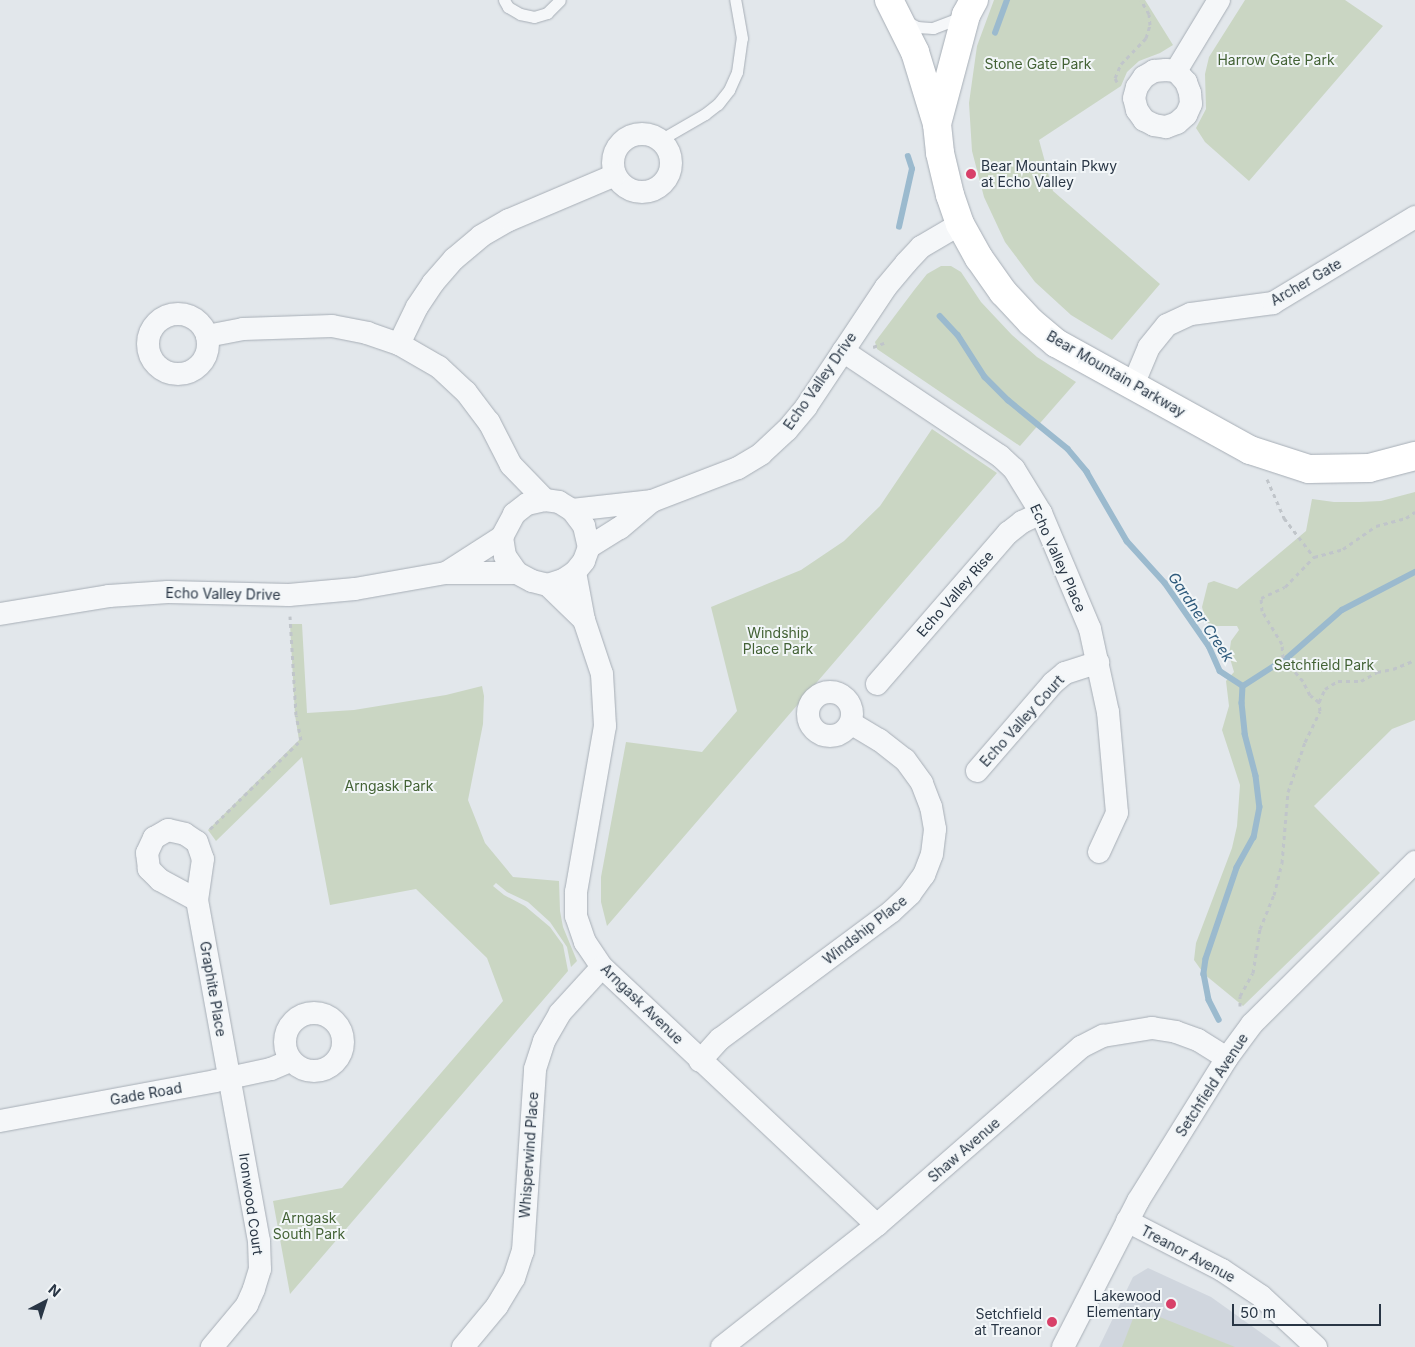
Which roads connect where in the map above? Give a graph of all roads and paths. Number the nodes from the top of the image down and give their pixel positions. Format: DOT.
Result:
graph roads {
  1 [pos="504,0"];
  2 [pos="560,0"];
  3 [pos="735,0"];
  4 [pos="1141,0"];
  5 [pos="1219,0"];
  6 [pos="970,8"];
  7 [pos="893,9"];
  8 [pos="1176,71"];
  9 [pos="1137,87"];
  10 [pos="937,124"];
  11 [pos="660,140"];
  12 [pos="615,175"];
  13 [pos="1415,217"];
  14 [pos="960,224"];
  15 [pos="207,336"];
  16 [pos="399,344"];
  17 [pos="843,351"];
  18 [pos="1133,385"];
  19 [pos="1262,454"];
  20 [pos="1415,456"];
  21 [pos="511,465"];
  22 [pos="545,500"];
  23 [pos="652,501"];
  24 [pos="572,510"];
  25 [pos="1415,512"];
  26 [pos="1040,513"];
  27 [pos="514,514"];
  28 [pos="502,537"];
  29 [pos="589,547"];
  30 [pos="1314,557"];
  31 [pos="575,572"];
  32 [pos="446,573"];
  33 [pos="517,573"];
  34 [pos="548,585"];
  35 [pos="0,614"];
  36 [pos="290,616"];
  37 [pos="584,620"];
  38 [pos="1415,660"];
  39 [pos="1098,662"];
  40 [pos="877,684"];
  41 [pos="1319,702"];
  42 [pos="851,723"];
  43 [pos="977,771"];
  44 [pos="207,832"];
  45 [pos="1099,852"];
  46 [pos="1415,862"];
  47 [pos="197,900"];
  48 [pos="602,967"];
  49 [pos="1240,1010"];
  50 [pos="1227,1058"];
  51 [pos="290,1060"];
  52 [pos="700,1061"];
  53 [pos="230,1078"];
  54 [pos="0,1121"];
  55 [pos="1127,1221"];
  56 [pos="877,1225"];
  57 [pos="212,1347"];
  58 [pos="463,1347"];
  59 [pos="722,1347"];
  60 [pos="1063,1347"];
  61 [pos="1316,1347"];
  1 -- 2 [label="lane"];
  3 -- 11 [label="lane"];
  4 -- 9 [label="path"];
  5 -- 8 [label="street"];
  6 -- 7 [label="lane"];
  6 -- 10 [label="street, Bear Mountain Parkway"];
  7 -- 10 [label="street, Bear Mountain Parkway"];
  8 -- 9 [label="street"];
  8 -- 9 [label="street"];
  10 -- 14 [label="street, Bear Mountain Parkway"];
  11 -- 12 [label="street"];
  11 -- 12 [label="street"];
  12 -- 16 [label="street"];
  13 -- 18 [label="street, Archer Gate"];
  14 -- 17 [label="street, Echo Valley Drive"];
  14 -- 18 [label="street, Bear Mountain Parkway"];
  15 -- 16 [label="street"];
  16 -- 21 [label="street"];
  17 -- 23 [label="street, Echo Valley Drive"];
  17 -- 26 [label="street, Echo Valley Place"];
  18 -- 19 [label="street, Bear Mountain Parkway"];
  19 -- 20 [label="street, Bear Mountain Parkway"];
  19 -- 30 [label="path"];
  21 -- 22 [label="street"];
  21 -- 27 [label="street"];
  22 -- 24 [label="street"];
  22 -- 27 [label="street"];
  23 -- 24 [label="street, Echo Valley Drive"];
  23 -- 29 [label="street, Echo Valley Drive"];
  24 -- 29 [label="street"];
  25 -- 30 [label="path"];
  26 -- 39 [label="street, Echo Valley Place"];
  26 -- 40 [label="street, Echo Valley Rise"];
  27 -- 28 [label="street"];
  28 -- 32 [label="street, Echo Valley Drive"];
  28 -- 33 [label="street"];
  29 -- 31 [label="street"];
  30 -- 41 [label="path"];
  31 -- 34 [label="street"];
  31 -- 37 [label="street, Arngask Avenue"];
  32 -- 33 [label="street, Echo Valley Drive"];
  32 -- 35 [label="street, Echo Valley Drive"];
  33 -- 34 [label="street"];
  34 -- 37 [label="street, Arngask Avenue"];
  36 -- 44 [label="path"];
  37 -- 48 [label="street, Arngask Avenue"];
  38 -- 41 [label="path"];
  39 -- 43 [label="street, Echo Valley Court"];
  39 -- 45 [label="street, Echo Valley Place"];
  41 -- 49 [label="path"];
  42 -- 52 [label="street, Windship Place"];
  46 -- 50 [label="street, Setchfield Avenue"];
  47 -- 53 [label="street, Graphite Place"];
  48 -- 52 [label="street, Arngask Avenue"];
  48 -- 58 [label="street, Whisperwind Place"];
  50 -- 55 [label="street, Setchfield Avenue"];
  50 -- 56 [label="street, Shaw Avenue"];
  51 -- 53 [label="street, Gade Road"];
  52 -- 56 [label="street, Arngask Avenue"];
  53 -- 54 [label="street, Gade Road"];
  53 -- 57 [label="street, Ironwood Court"];
  55 -- 60 [label="street, Setchfield Avenue"];
  55 -- 61 [label="street, Treanor Avenue"];
  56 -- 59 [label="street, Shaw Avenue"];
}
